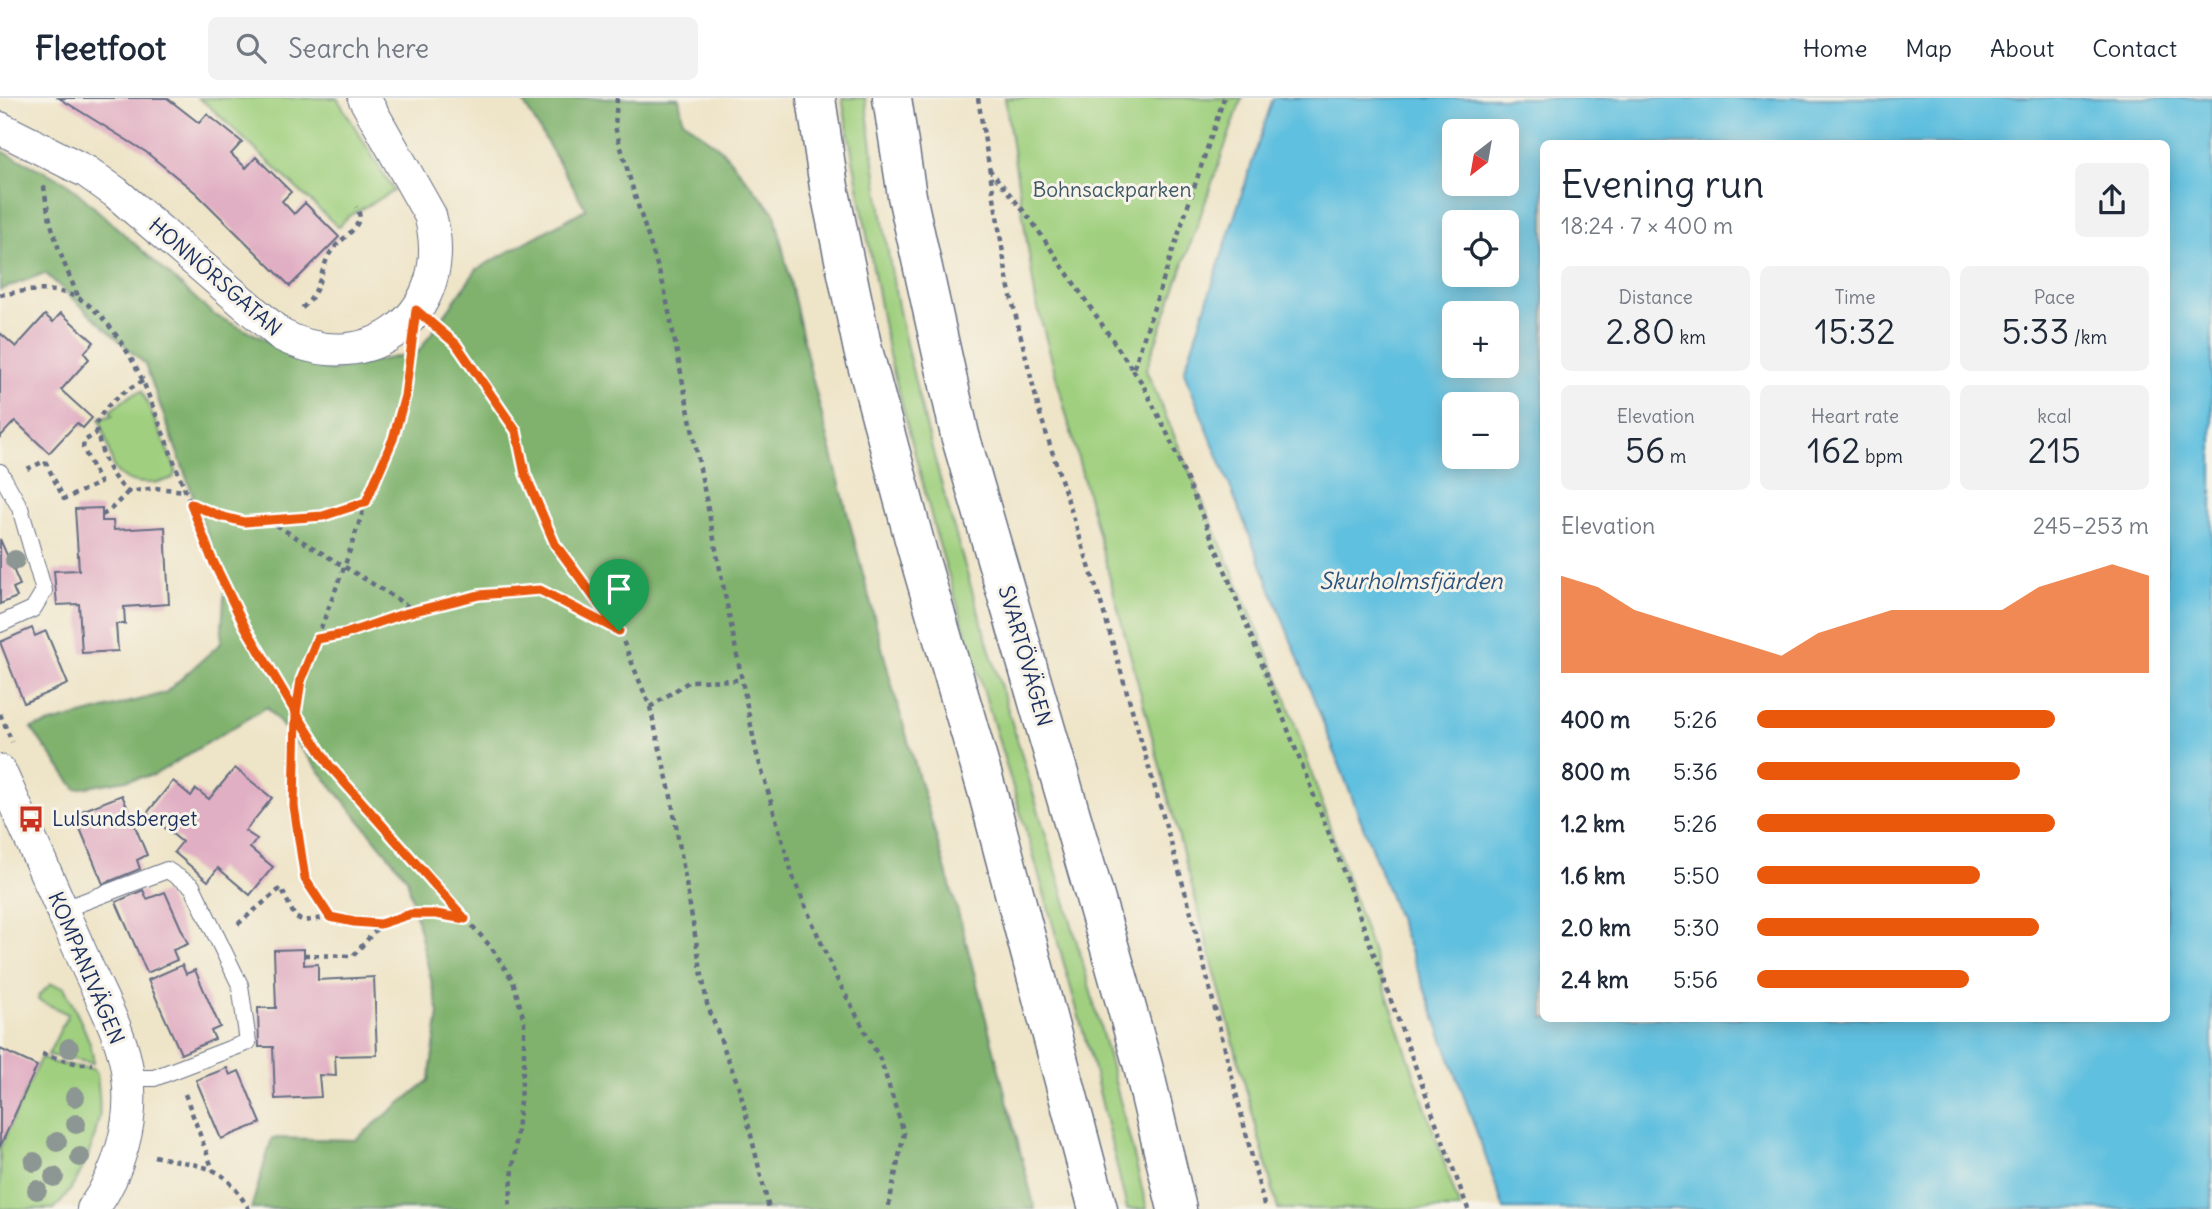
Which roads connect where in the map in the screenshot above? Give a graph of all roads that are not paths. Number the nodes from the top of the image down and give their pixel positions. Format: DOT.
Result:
graph roads {
  1 [pos="364,98"];
  2 [pos="816,98"];
  3 [pos="892,98"];
  4 [pos="0,128"];
  5 [pos="0,472"];
  6 [pos="0,624"];
  7 [pos="0,771"];
  8 [pos="62,910"];
  9 [pos="128,1078"];
  10 [pos="93,1209"];
  11 [pos="1098,1209"];
  12 [pos="1177,1209"];
  1 -- 4 [label="street, HONNÖRSGATAN"];
  2 -- 11 [label="main road"];
  3 -- 12 [label="main road, SVARTÖVÄGEN"];
  5 -- 6 [label="lane"];
  7 -- 8 [label="street, KOMPANIVÄGEN"];
  8 -- 9 [label="street, KOMPANIVÄGEN"];
  8 -- 9 [label="lane"];
  9 -- 10 [label="street, KOMPANIVÄGEN"];
}
